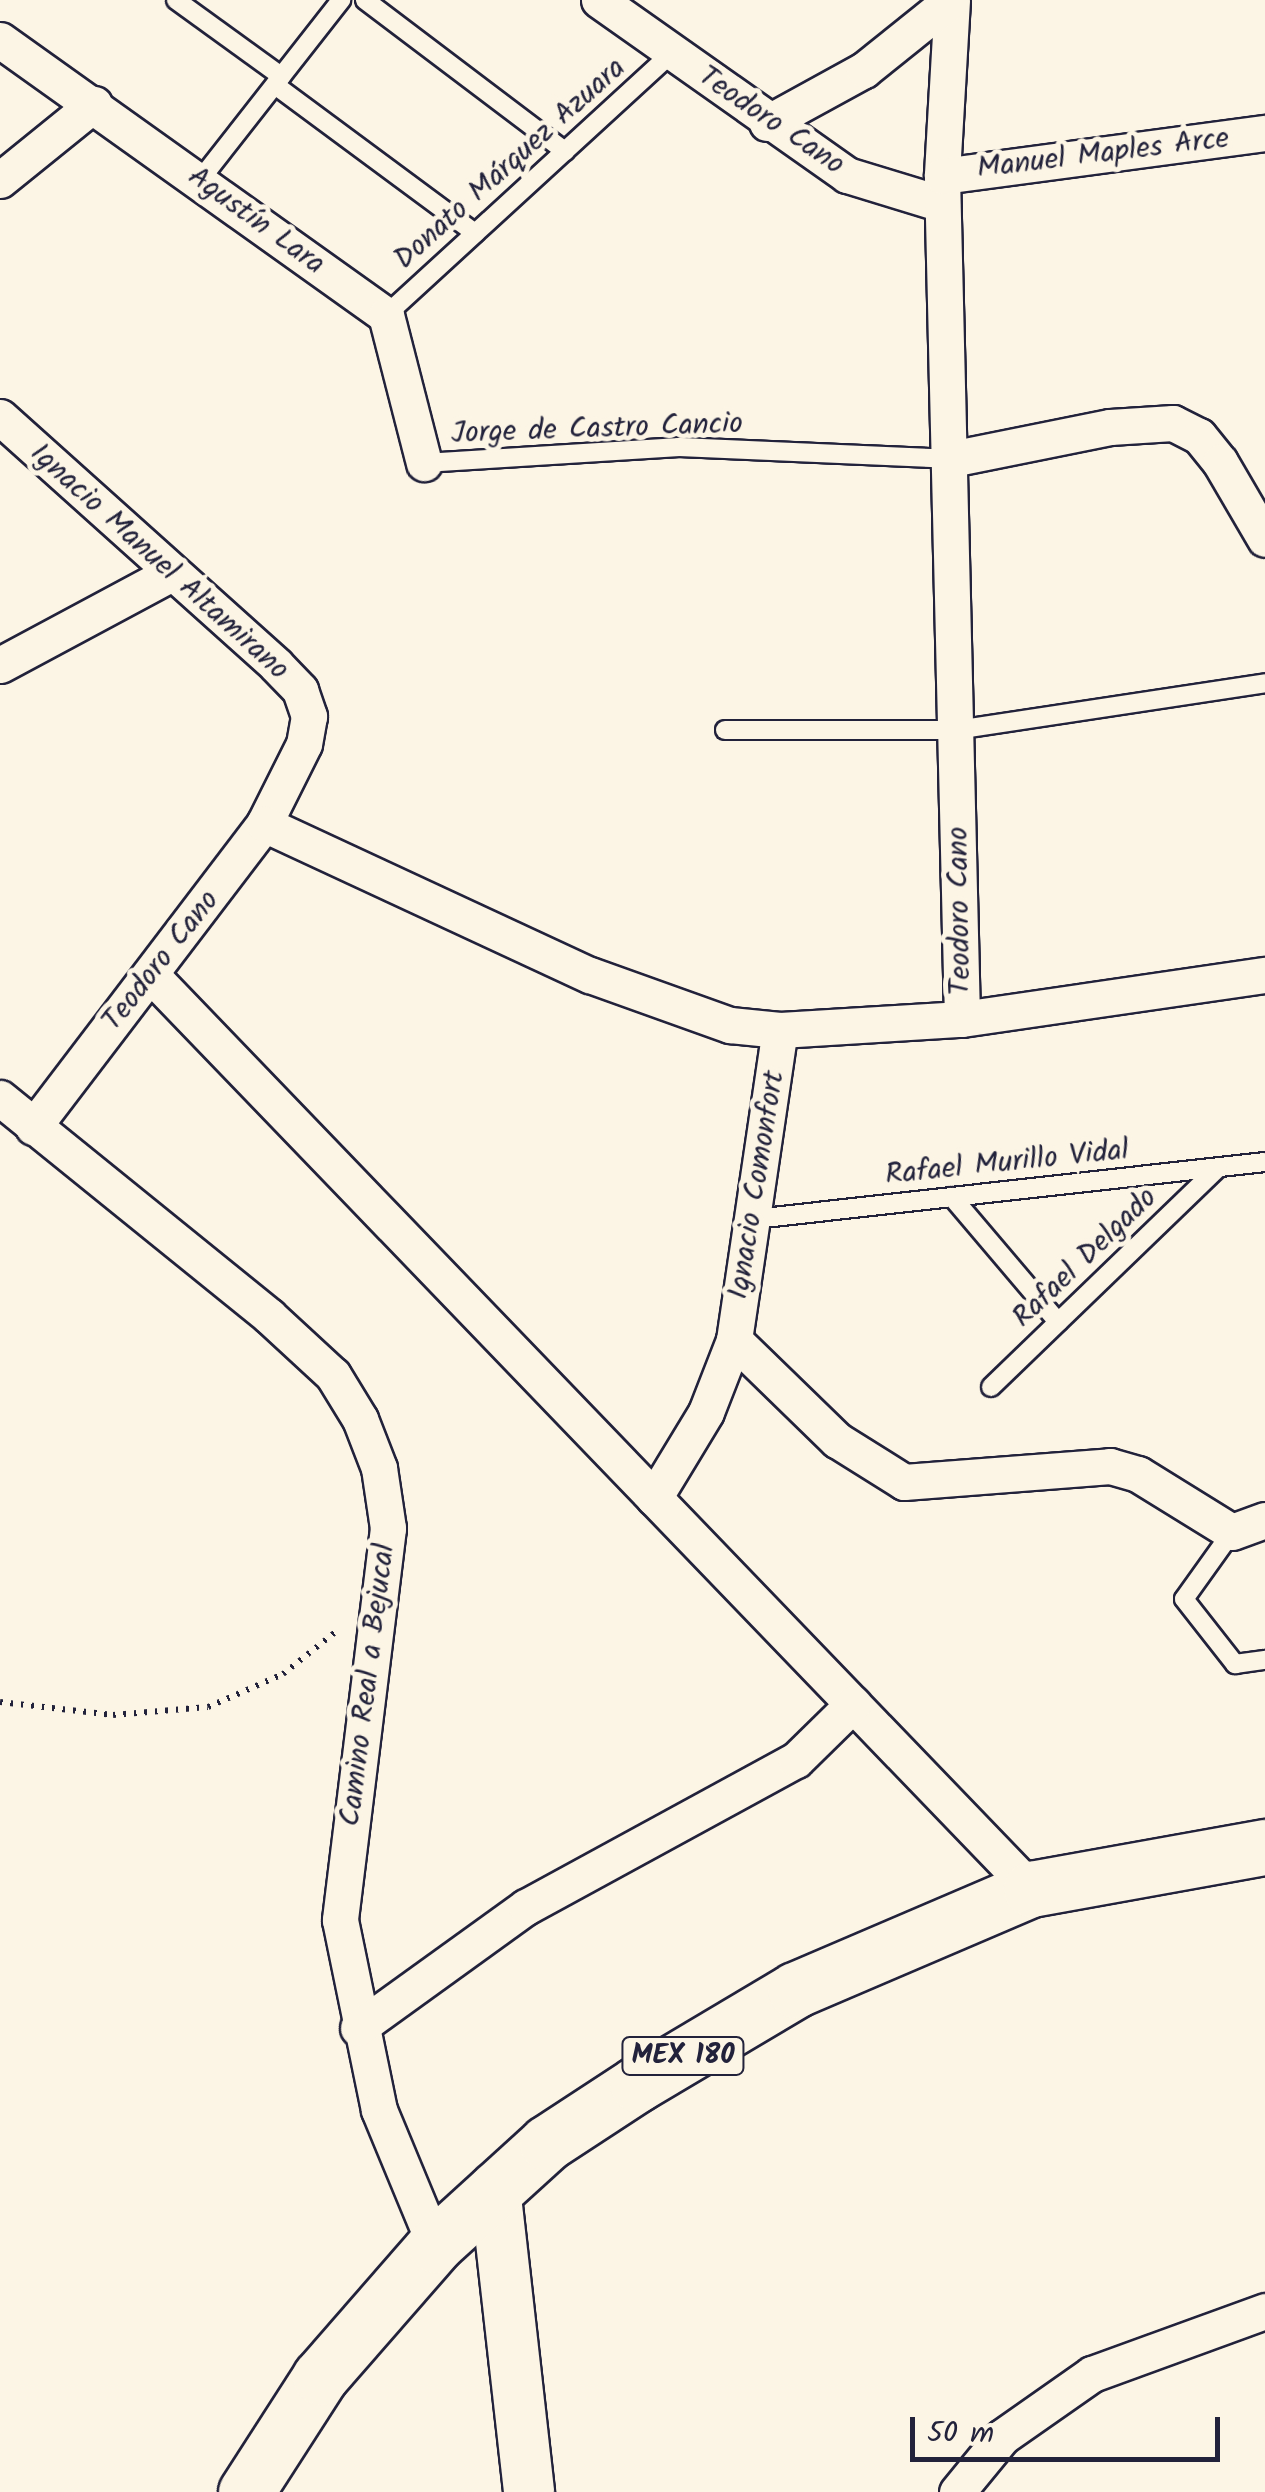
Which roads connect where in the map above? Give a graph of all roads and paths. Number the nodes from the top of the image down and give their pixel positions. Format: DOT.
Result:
graph roads {
  1 [pos="176,0"];
  2 [pos="342,0"];
  3 [pos="365,0"];
  4 [pos="599,0"];
  5 [pos="952,0"];
  6 [pos="0,40"];
  7 [pos="671,54"];
  8 [pos="278,80"];
  9 [pos="94,104"];
  10 [pos="767,123"];
  11 [pos="1265,133"];
  12 [pos="565,152"];
  13 [pos="0,180"];
  14 [pos="200,180"];
  15 [pos="942,190"];
  16 [pos="476,233"];
  17 [pos="386,315"];
  18 [pos="0,417"];
  19 [pos="950,459"];
  20 [pos="424,463"];
  21 [pos="1265,539"];
  22 [pos="168,574"];
  23 [pos="0,664"];
  24 [pos="1265,683"];
  25 [pos="725,730"];
  26 [pos="956,730"];
  27 [pos="264,824"];
  28 [pos="151,975"];
  29 [pos="1265,975"];
  30 [pos="962,1019"];
  31 [pos="780,1030"];
  32 [pos="0,1098"];
  33 [pos="32,1128"];
  34 [pos="1265,1162"];
  35 [pos="1218,1168"];
  36 [pos="952,1197"];
  37 [pos="755,1219"];
  38 [pos="1058,1322"];
  39 [pos="734,1340"];
  40 [pos="991,1387"];
  41 [pos="654,1498"];
  42 [pos="1265,1520"];
  43 [pos="1232,1532"];
  44 [pos="383,1606"];
  45 [pos="1265,1660"];
  46 [pos="0,1702"];
  47 [pos="853,1704"];
  48 [pos="1265,1848"];
  49 [pos="1031,1889"];
  50 [pos="358,2028"];
  51 [pos="496,2188"];
  52 [pos="435,2244"];
  53 [pos="1265,2311"];
  54 [pos="246,2492"];
  55 [pos="529,2492"];
  56 [pos="956,2492"];
  1 -- 8 [label="lane"];
  2 -- 8 [label="lane"];
  3 -- 12 [label="lane"];
  4 -- 7 [label="street, Teodoro Cano"];
  5 -- 10 [label="street"];
  5 -- 15 [label="street"];
  6 -- 9 [label="street, Agustín Lara"];
  7 -- 10 [label="street, Teodoro Cano"];
  7 -- 12 [label="lane, Donato Márquez Azuara"];
  8 -- 14 [label="lane"];
  8 -- 16 [label="lane"];
  9 -- 13 [label="street"];
  9 -- 14 [label="street, Agustín Lara"];
  10 -- 15 [label="street, Teodoro Cano"];
  11 -- 15 [label="street, Manuel Maples Arce"];
  12 -- 16 [label="lane, Donato Márquez Azuara"];
  14 -- 17 [label="street, Agustín Lara"];
  15 -- 19 [label="street, Teodoro Cano"];
  16 -- 17 [label="lane, Donato Márquez Azuara"];
  17 -- 20 [label="street"];
  18 -- 22 [label="street, Ignacio Manuel Altamirano"];
  19 -- 20 [label="lane, Jorge de Castro Cancio"];
  19 -- 21 [label="street"];
  19 -- 26 [label="street, Teodoro Cano"];
  22 -- 23 [label="street"];
  22 -- 27 [label="street, Ignacio Manuel Altamirano"];
  24 -- 26 [label="lane"];
  25 -- 26 [label="lane"];
  26 -- 30 [label="street, Teodoro Cano"];
  27 -- 28 [label="street, Teodoro Cano"];
  27 -- 31 [label="street, Teodoro Cano"];
  28 -- 33 [label="street, Teodoro Cano"];
  28 -- 41 [label="street"];
  29 -- 30 [label="street"];
  30 -- 31 [label="street, Teodoro Cano"];
  31 -- 37 [label="street, Ignacio Comonfort"];
  32 -- 33 [label="street, Camino Real a Bejucal"];
  33 -- 44 [label="street, Camino Real a Bejucal"];
  34 -- 35 [label="lane, Rafael Murillo Vidal"];
  35 -- 36 [label="lane, Rafael Murillo Vidal"];
  35 -- 38 [label="lane, Rafael Delgado"];
  36 -- 37 [label="lane, Rafael Murillo Vidal"];
  36 -- 38 [label="lane"];
  37 -- 39 [label="street, Ignacio Comonfort"];
  38 -- 40 [label="lane, Rafael Delgado"];
  39 -- 41 [label="street, Ignacio Comonfort"];
  39 -- 43 [label="street, Ignacio Comonfort"];
  41 -- 47 [label="street"];
  42 -- 43 [label="street"];
  43 -- 45 [label="lane"];
  44 -- 46 [label="path"];
  44 -- 50 [label="street, Camino Real a Bejucal"];
  47 -- 49 [label="street"];
  47 -- 50 [label="street"];
  48 -- 49 [label="main road, MEX 180"];
  49 -- 51 [label="main road, MEX 180"];
  50 -- 52 [label="street, Camino Real a Bejucal"];
  51 -- 52 [label="main road, MEX 180"];
  51 -- 55 [label="main road"];
  52 -- 54 [label="main road, MEX 180"];
  53 -- 56 [label="street"];
}
